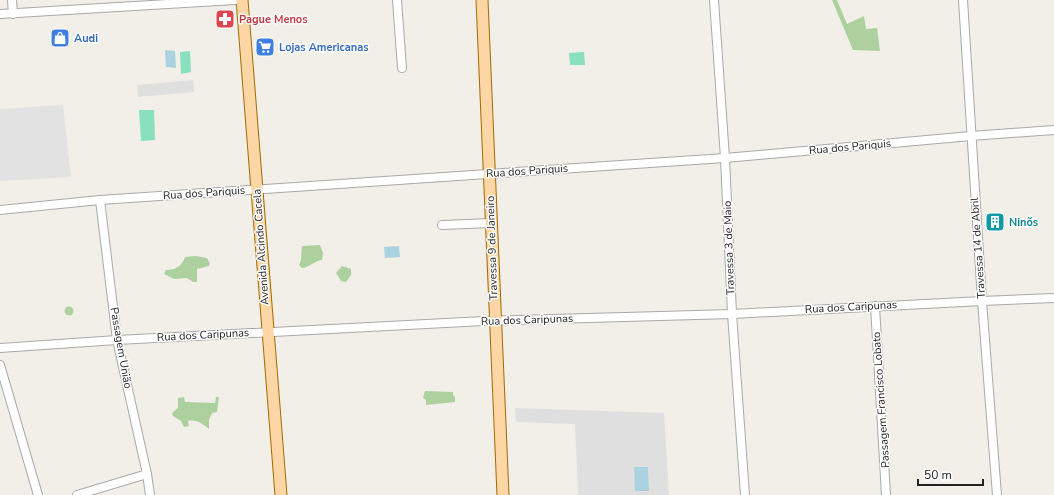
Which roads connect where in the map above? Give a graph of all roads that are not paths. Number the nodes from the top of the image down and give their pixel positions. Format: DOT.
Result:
graph roads {
  1 [pos="12,0"];
  2 [pos="235,0"];
  3 [pos="242,0"];
  4 [pos="398,0"];
  5 [pos="482,0"];
  6 [pos="714,0"];
  7 [pos="963,0"];
  8 [pos="0,14"];
  9 [pos="13,14"];
  10 [pos="402,68"];
  11 [pos="1054,130"];
  12 [pos="971,136"];
  13 [pos="725,158"];
  14 [pos="489,174"];
  15 [pos="257,189"];
  16 [pos="100,200"];
  17 [pos="0,210"];
  18 [pos="491,223"];
  19 [pos="442,225"];
  20 [pos="1054,298"];
  21 [pos="982,301"];
  22 [pos="875,306"];
  23 [pos="732,314"];
  24 [pos="495,321"];
  25 [pos="268,332"];
  26 [pos="117,340"];
  27 [pos="0,348"];
  28 [pos="0,365"];
  29 [pos="147,474"];
  30 [pos="38,495"];
  31 [pos="76,495"];
  32 [pos="150,495"];
  33 [pos="280,495"];
  34 [pos="503,495"];
  35 [pos="744,495"];
  36 [pos="886,495"];
  37 [pos="997,495"];
  1 -- 9 [label="street"];
  2 -- 9 [label="street"];
  3 -- 15 [label="main road, Avenida Alcindo Cacela"];
  4 -- 10 [label="street"];
  5 -- 14 [label="main road, Travessa 9 de Janeiro"];
  6 -- 13 [label="street, Travessa 3 de Maio"];
  7 -- 12 [label="street, Travessa 14 de Abril"];
  8 -- 9 [label="street"];
  11 -- 12 [label="street, Rua dos Pariquis"];
  12 -- 13 [label="street, Rua dos Pariquis"];
  12 -- 21 [label="street, Travessa 14 de Abril"];
  13 -- 14 [label="street, Rua dos Pariquis"];
  13 -- 23 [label="street, Travessa 3 de Maio"];
  14 -- 15 [label="street, Rua dos Pariquis"];
  14 -- 18 [label="main road, Travessa 9 de Janeiro"];
  15 -- 16 [label="street, Rua dos Pariquis"];
  15 -- 25 [label="main road, Avenida Alcindo Cacela"];
  16 -- 17 [label="street, Rua dos Pariquis"];
  16 -- 26 [label="street, Passagem União"];
  18 -- 19 [label="street"];
  18 -- 24 [label="main road, Travessa 9 de Janeiro"];
  20 -- 21 [label="street, Rua dos Caripunas"];
  21 -- 22 [label="street, Rua dos Caripunas"];
  21 -- 37 [label="street, Travessa 14 de Abril"];
  22 -- 23 [label="street, Rua dos Caripunas"];
  22 -- 36 [label="street, Passagem Francisco Lobato"];
  23 -- 24 [label="street, Rua dos Caripunas"];
  23 -- 35 [label="street, Travessa 3 de Maio"];
  24 -- 25 [label="street, Rua dos Caripunas"];
  24 -- 34 [label="main road, Travessa 9 de Janeiro"];
  25 -- 26 [label="street, Rua dos Caripunas"];
  25 -- 33 [label="main road, Avenida Alcindo Cacela"];
  26 -- 27 [label="street, Rua dos Caripunas"];
  26 -- 29 [label="street, Passagem União"];
  28 -- 30 [label="street"];
  29 -- 31 [label="street"];
  29 -- 32 [label="street, Passagem União"];
}
